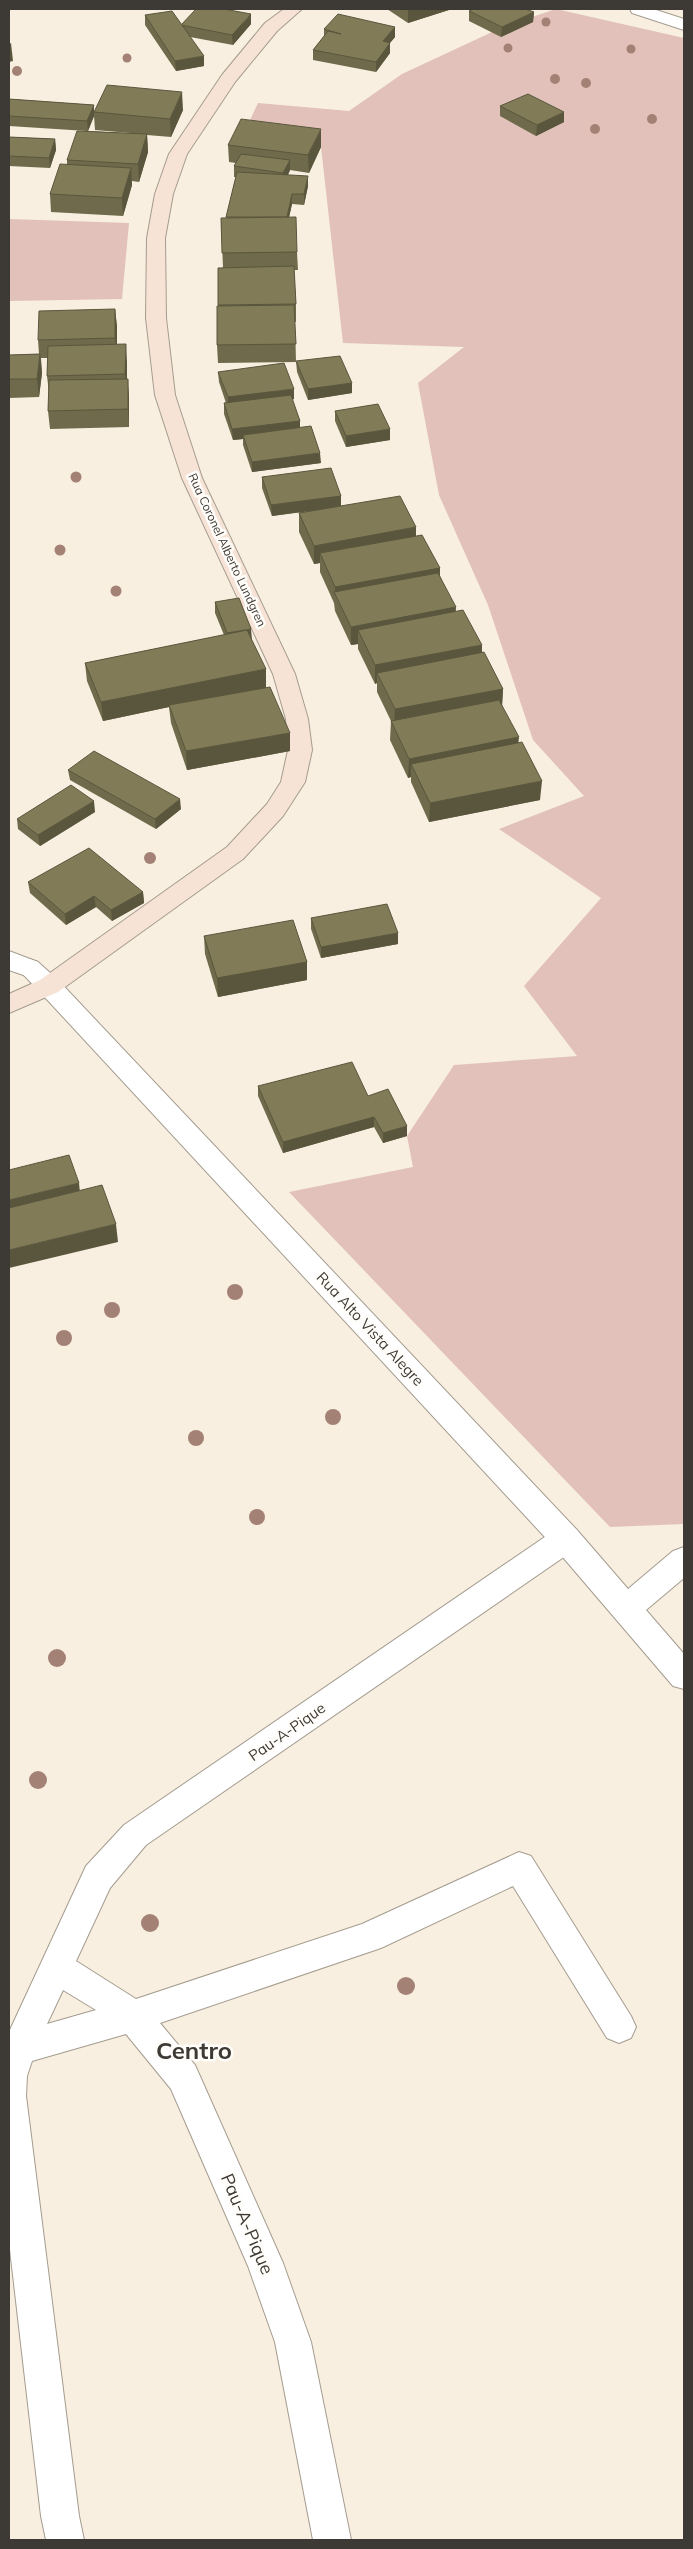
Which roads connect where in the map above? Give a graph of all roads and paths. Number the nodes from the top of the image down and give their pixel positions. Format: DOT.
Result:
graph roads {
  1 [pos="294,9"];
  2 [pos="638,9"];
  3 [pos="684,25"];
  4 [pos="19,964"];
  5 [pos="49,986"];
  6 [pos="9,1004"];
  7 [pos="566,1539"];
  8 [pos="684,1560"];
  9 [pos="627,1608"];
  10 [pos="684,1676"];
  11 [pos="57,1968"];
  12 [pos="133,2016"];
  13 [pos="619,2027"];
  14 [pos="14,2048"];
  15 [pos="65,2540"];
  16 [pos="332,2540"];
  1 -- 5 [label="main road, Rua Coronel Alberto Lundgren"];
  2 -- 3 [label="street"];
  4 -- 5 [label="street, Rua Alto Vista Alegre"];
  5 -- 6 [label="main road, Rua Coronel Alberto Lundgren"];
  5 -- 7 [label="street, Rua Alto Vista Alegre"];
  7 -- 9 [label="street, Rua Alto Vista Alegre"];
  7 -- 11 [label="street, Pau-A-Pique"];
  8 -- 9 [label="street"];
  9 -- 10 [label="street, Rua Alto Vista Alegre"];
  11 -- 12 [label="street, Pau-A-Pique"];
  11 -- 14 [label="street, Pau-A-Pique"];
  12 -- 13 [label="street"];
  12 -- 14 [label="street"];
  12 -- 16 [label="street, Pau-A-Pique"];
  14 -- 15 [label="street, Pau-A-Pique"];
}
